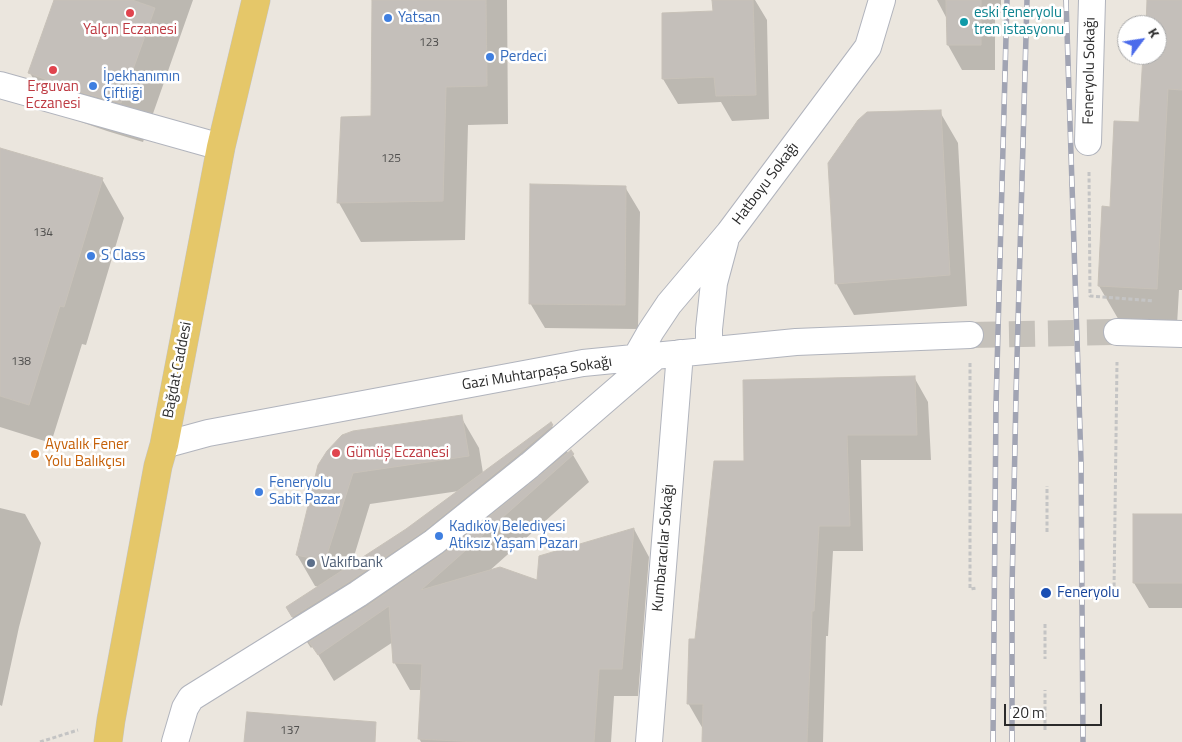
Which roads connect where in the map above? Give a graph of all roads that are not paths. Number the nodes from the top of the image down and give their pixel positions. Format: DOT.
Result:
graph roads {
  1 [pos="256,0"];
  2 [pos="882,0"];
  3 [pos="1092,0"];
  4 [pos="0,85"];
  5 [pos="1088,142"];
  6 [pos="222,147"];
  7 [pos="729,233"];
  8 [pos="1117,332"];
  9 [pos="1182,334"];
  10 [pos="970,335"];
  11 [pos="709,350"];
  12 [pos="657,356"];
  13 [pos="161,455"];
  14 [pos="109,731"];
  15 [pos="175,742"];
  16 [pos="648,742"];
  1 -- 6 [label="main road, Bağdat Caddesi"];
  2 -- 7 [label="street, Hatboyu Sokağı"];
  3 -- 5 [label="street, Feneryolu Sokağı"];
  4 -- 6 [label="street"];
  6 -- 13 [label="main road, Bağdat Caddesi"];
  7 -- 11 [label="street"];
  7 -- 12 [label="street, Hatboyu Sokağı"];
  8 -- 9 [label="street"];
  10 -- 11 [label="street, Gazi Muhtarpaşa Sokağı"];
  11 -- 12 [label="street, Gazi Muhtarpaşa Sokağı"];
  12 -- 13 [label="street, Gazi Muhtarpaşa Sokağı"];
  12 -- 15 [label="street"];
  12 -- 16 [label="street, Kumbaracılar Sokağı"];
  13 -- 14 [label="main road, Bağdat Caddesi"];
}
